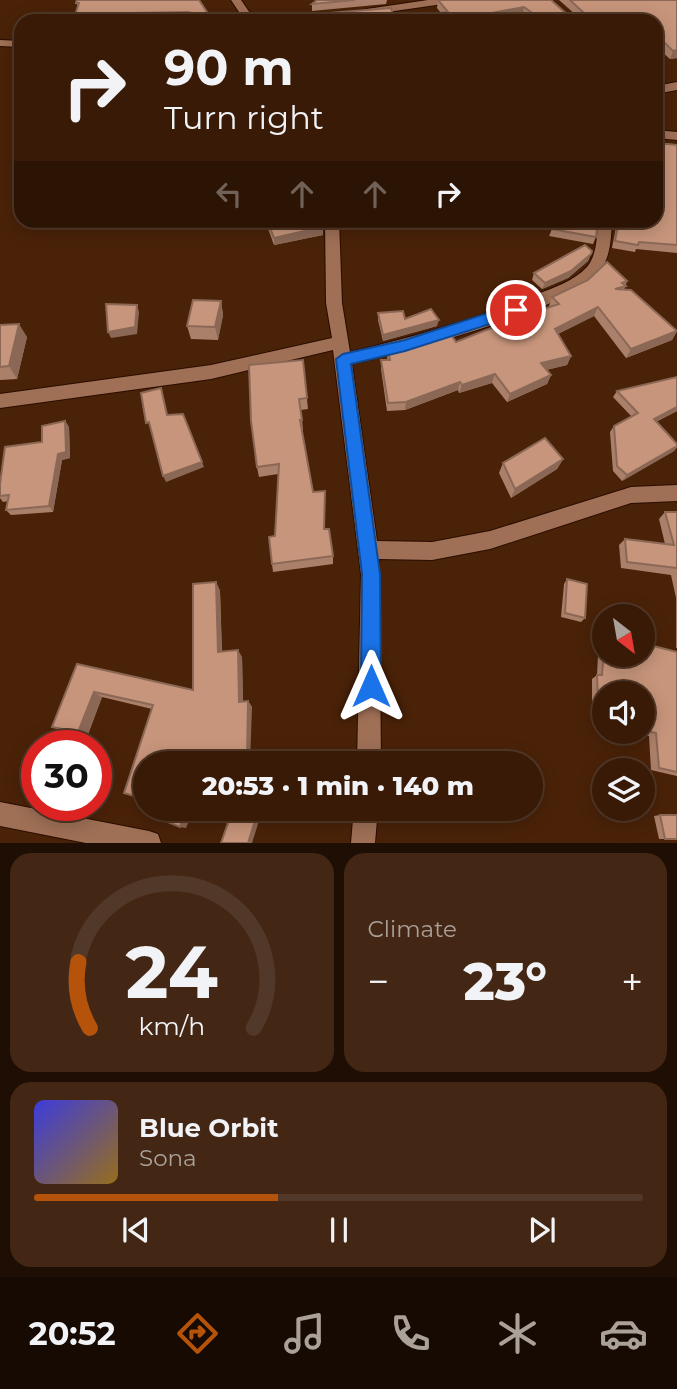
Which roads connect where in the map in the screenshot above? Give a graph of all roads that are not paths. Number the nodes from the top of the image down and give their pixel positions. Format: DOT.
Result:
graph roads {
  1 [pos="450,0"];
  2 [pos="361,13"];
  3 [pos="332,228"];
  4 [pos="604,228"];
  5 [pos="341,351"];
  6 [pos="0,401"];
  7 [pos="677,493"];
  8 [pos="368,551"];
  9 [pos="369,751"];
  10 [pos="0,814"];
  11 [pos="365,821"];
  12 [pos="149,843"];
  13 [pos="363,843"];
  1 -- 2 [label="street"];
  3 -- 5 [label="street"];
  4 -- 5 [label="street"];
  5 -- 6 [label="street"];
  5 -- 8 [label="street"];
  7 -- 8 [label="street"];
  8 -- 9 [label="street"];
  10 -- 12 [label="street"];
  11 -- 13 [label="street"];
}
